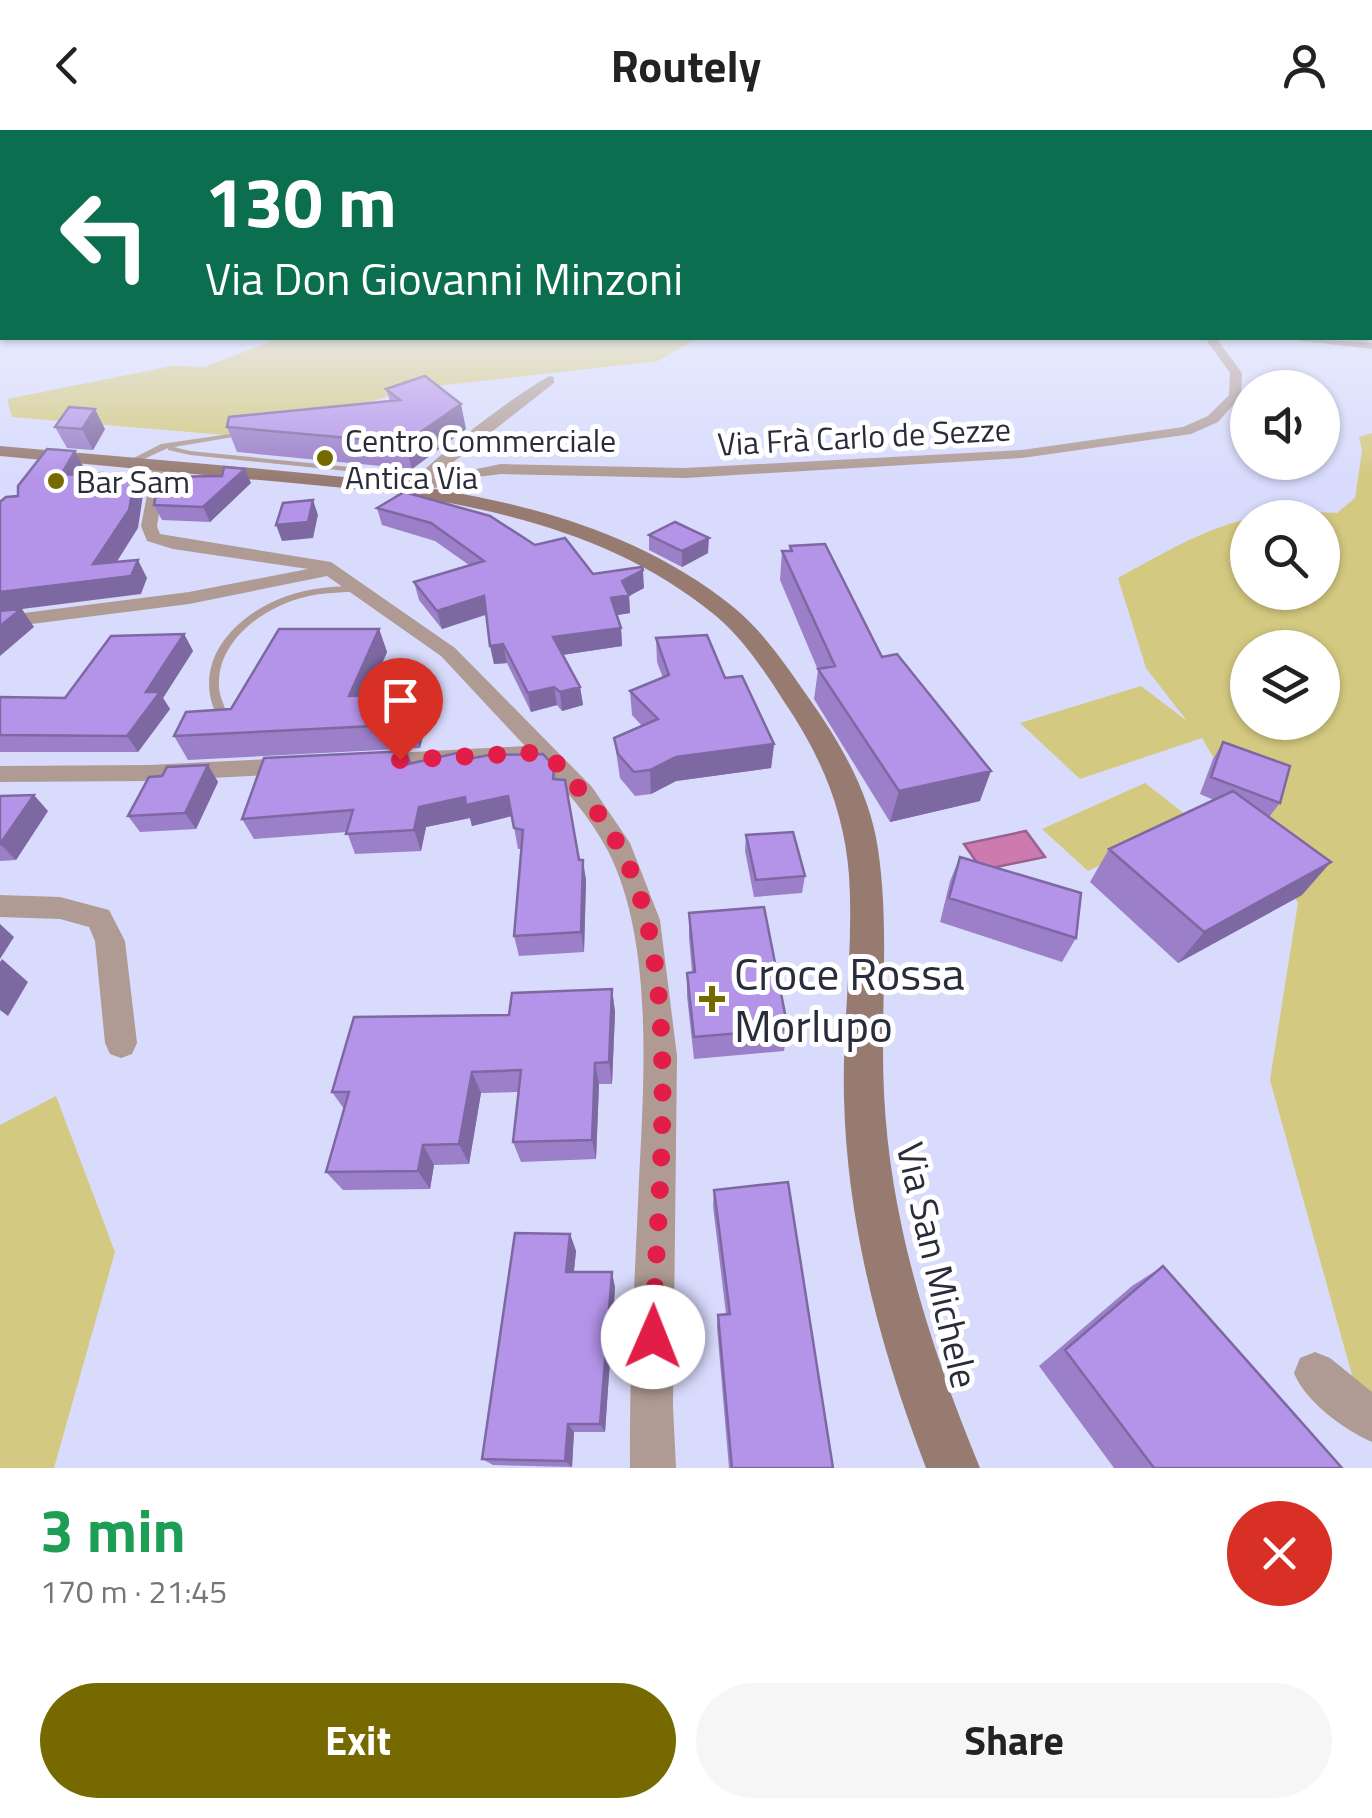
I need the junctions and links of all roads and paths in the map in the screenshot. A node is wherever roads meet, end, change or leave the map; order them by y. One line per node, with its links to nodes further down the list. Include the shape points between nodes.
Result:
1 (1222, 354): 6 (street, Via Frà Carlo de Sezze, via 1236,373 1235,396 1202,425 1154,438 993,457 710,472 501,469)
2 (550, 380): 6 (street)
3 (262, 431): 5 (lane)
4 (0, 450): 5 (main road, Via San Michele, via 46,461)
5 (151, 457): 6 (main road, Via San Michele); 7 (street, via 153,537)
6 (410, 488): 20 (main road, Via San Michele, via 592,540 689,586 759,647 828,750 854,809 864,864 862,1072 876,1203 904,1332)
7 (331, 570): 8 (street); 9 (street, via 189,598)
8 (357, 588): 10 (lane, via 294,596 246,623 214,666 211,690); 11 (street, via 448,652)
9 (0, 622)
10 (220, 711)
11 (546, 752): 12 (street); 19 (street, via 621,850 651,944 660,1056)
12 (354, 763)
13 (316, 765): 14 (street)
14 (0, 774)
15 (0, 906): 16 (street, via 60,908 100,918 110,941)
16 (121, 1042)
17 (1315, 1373): 18 (street)
18 (1372, 1420)
19 (653, 1468)
20 (953, 1468)

